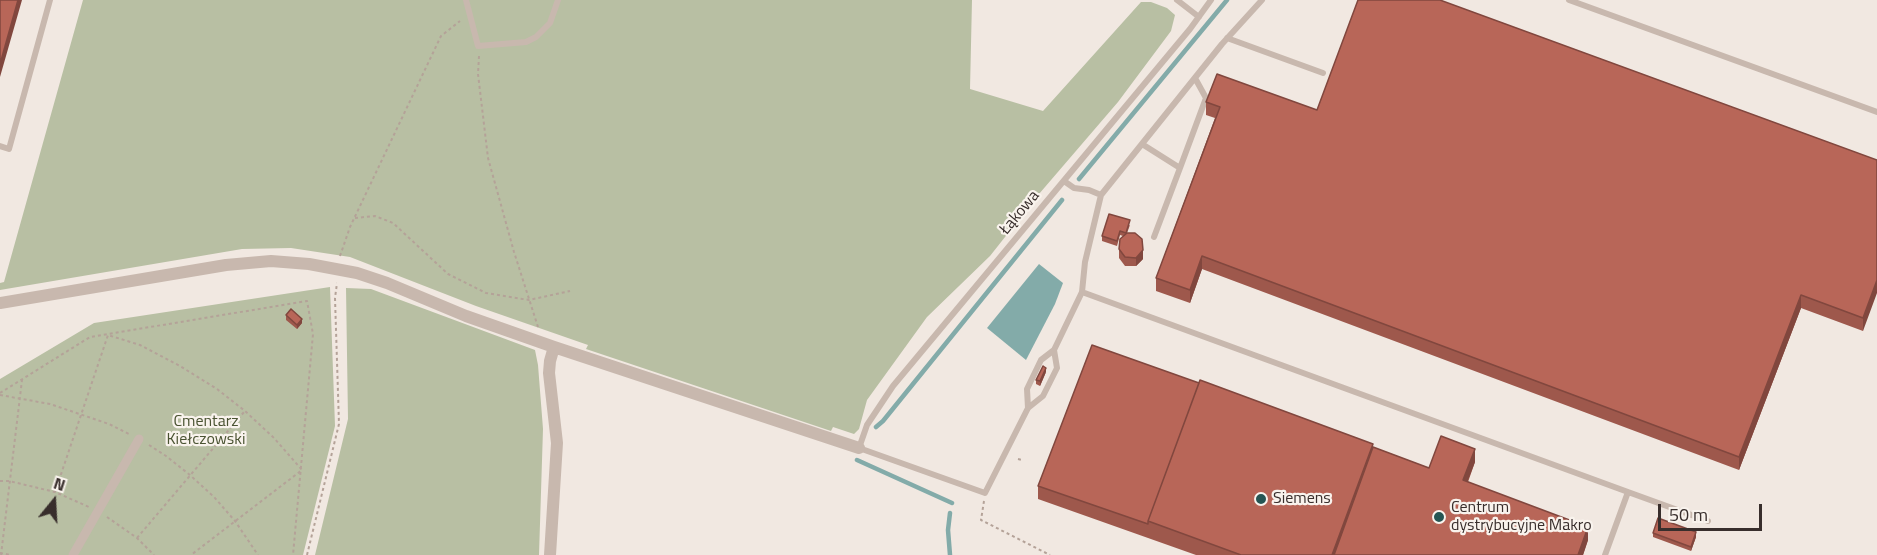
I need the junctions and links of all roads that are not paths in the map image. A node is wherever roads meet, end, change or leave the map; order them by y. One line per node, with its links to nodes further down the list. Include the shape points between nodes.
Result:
1 (50, 0): 14 (lane, via 9,148)
2 (466, 0): 3 (lane, via 478,46 526,42 536,37 550,23)
3 (558, 0)
4 (1177, 0): 8 (lane)
5 (1212, 0): 8 (lane, Łąkowa)
6 (1262, 0): 9 (lane)
7 (1569, 0): 12 (lane)
8 (1199, 17): 16 (lane, Łąkowa)
9 (1227, 38): 10 (lane); 11 (lane)
10 (1323, 73)
11 (1195, 78): 13 (lane); 15 (lane, via 1206,98)
12 (1877, 112)
13 (1142, 144): 15 (lane); 17 (lane)
14 (0, 146)
15 (1180, 168): 18 (lane)
16 (1064, 181): 17 (lane, via 1074,188); 25 (lane, Łąkowa, via 893,386 867,425)
17 (1101, 195): 19 (lane)
18 (1154, 237)
19 (1082, 292): 22 (lane); 26 (lane)
20 (0, 303): 21 (street, via 226,265 272,261 339,269 387,283)
21 (554, 347): 25 (street); 29 (street, via 549,373 557,442)
22 (1054, 350): 23 (lane, via 1041,360 1027,389); 23 (lane, via 1057,368 1043,396)
23 (1028, 408): 25 (lane, via 985,493)
24 (139, 439): 28 (street)
25 (859, 448)
26 (1628, 492): 27 (lane); 30 (lane)
27 (1708, 521)
28 (73, 555)
29 (550, 555)
30 (1605, 555)

